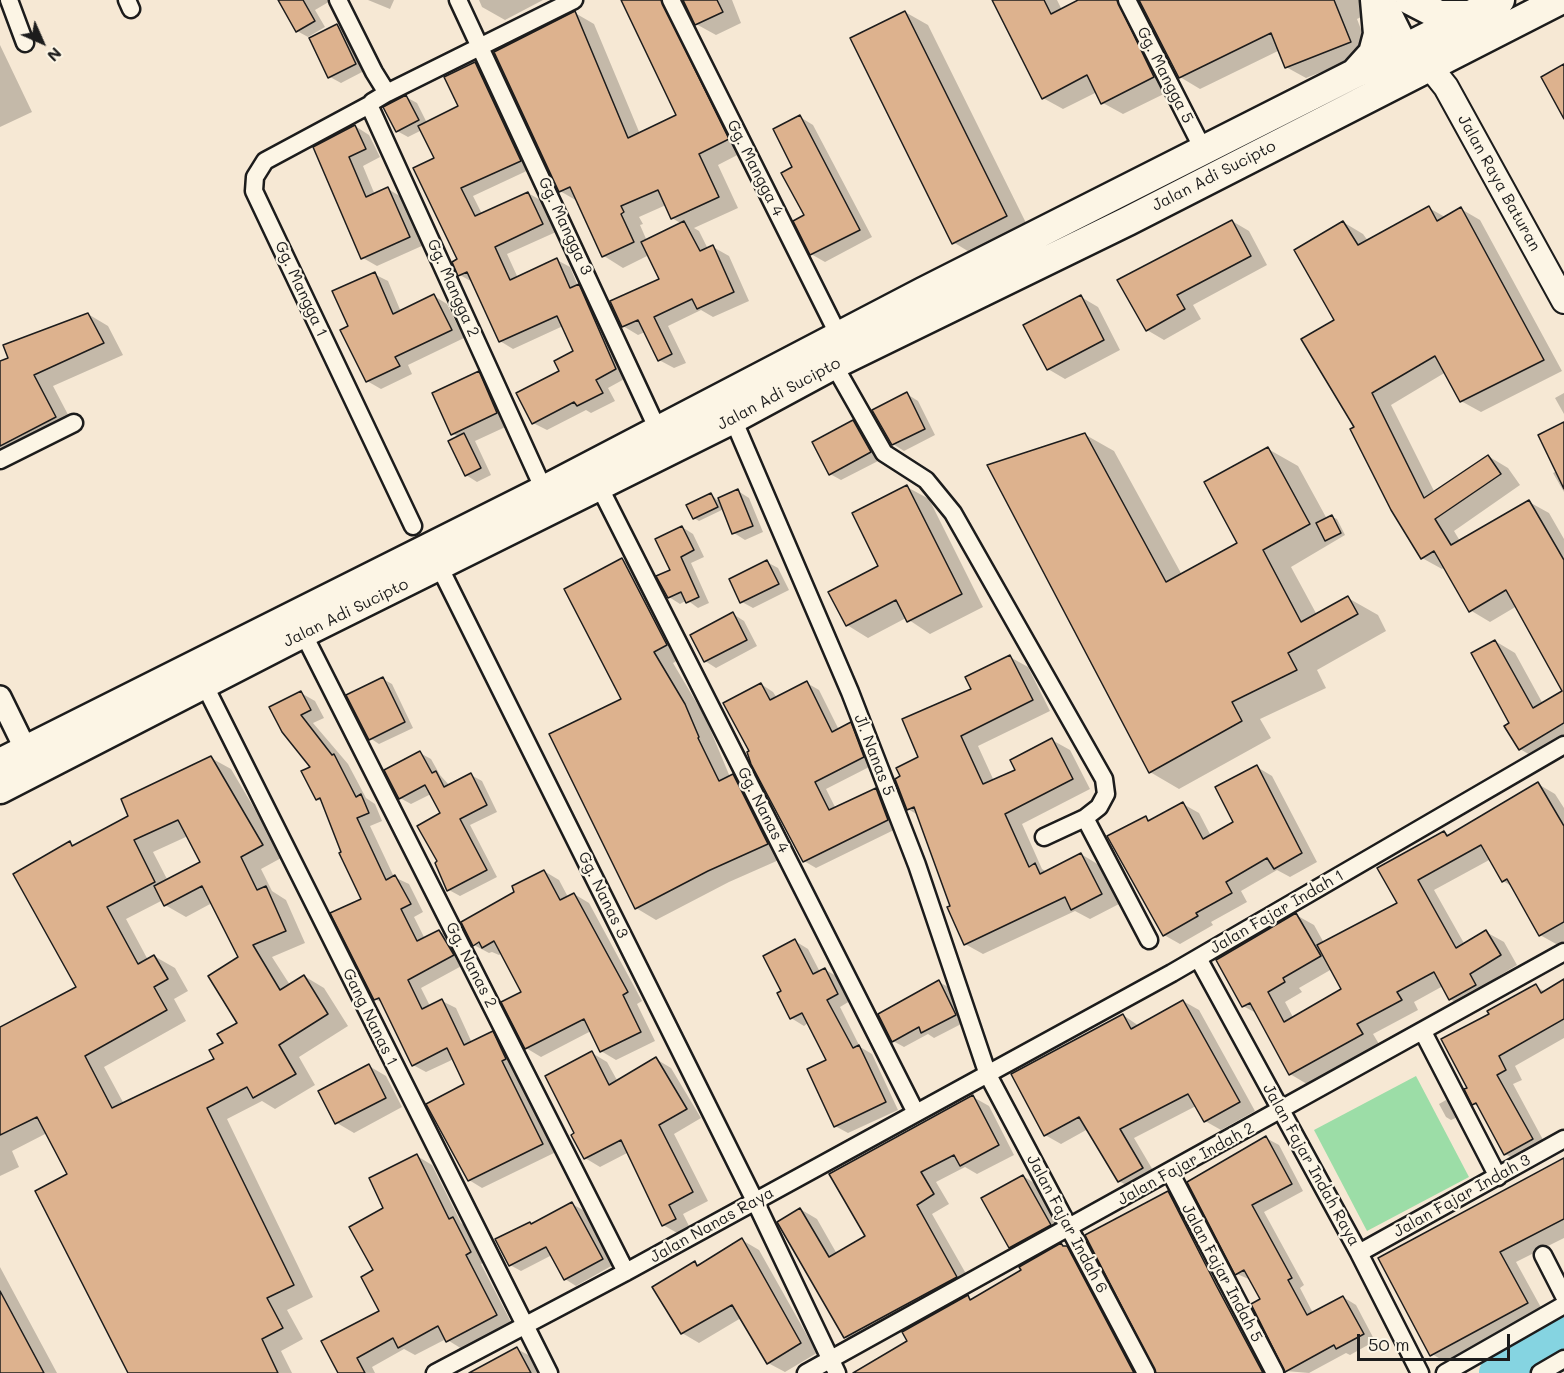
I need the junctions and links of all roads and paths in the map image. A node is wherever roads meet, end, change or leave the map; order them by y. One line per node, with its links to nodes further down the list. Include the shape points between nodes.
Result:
1 (9, 0): 14 (street)
2 (338, 0): 19 (street)
3 (458, 0): 16 (street, Gg. Mangga 3)
4 (574, 0): 16 (street)
5 (671, 0): 23 (street, Gg. Mangga 4)
6 (1127, 0): 21 (street, Gg. Mangga 5)
7 (1375, 0): 18 (highway, via 1378,34 1373,53)
8 (1381, 0): 15 (main road)
9 (1396, 0): 15 (main road)
10 (1410, 0): 13 (highway, via 1439,15)
11 (1500, 0): 13 (highway, Jalan Adi Sucipto)
12 (1560, 0): 17 (highway, Jalan Adi Sucipto)
13 (1472, 15): 15 (highway, Jalan Adi Sucipto)
14 (25, 43)
15 (1411, 45): 17 (main road); 18 (highway, Jalan Adi Sucipto)
16 (482, 47): 19 (street); 24 (street, Gg. Mangga 3)
17 (1431, 76): 22 (main road, Jalan Raya Baturan); 23 (highway, Jalan Adi Sucipto, via 1128,221)
18 (1352, 77): 21 (highway, Jalan Adi Sucipto)
19 (387, 93): 20 (street)
20 (371, 104): 28 (street, Gg. Mangga 2); 30 (street, Gg. Mangga 1, via 265,161 255,177 254,191)
21 (1203, 149): 23 (highway, Jalan Adi Sucipto)
22 (1564, 301)
23 (832, 348): 24 (highway, Jalan Adi Sucipto); 26 (highway, Jalan Adi Sucipto); 39 (street, Gg. Mangga 4, via 884,453 926,480 953,513 1104,779 1105,799)
24 (653, 418): 28 (highway, Jalan Adi Sucipto)
25 (74, 423): 27 (street)
26 (739, 431): 29 (highway, Jalan Adi Sucipto); 45 (street, Jl. Nanas 5, via 850,692 917,866)
27 (0, 460)
28 (544, 489): 36 (highway, Jalan Adi Sucipto)
29 (604, 497): 31 (highway, Jalan Adi Sucipto); 47 (street, Gg. Nanas 4)
30 (413, 526)
31 (445, 578): 32 (highway, Jalan Adi Sucipto); 51 (street, Gg. Nanas 3)
32 (310, 645): 33 (highway, Jalan Adi Sucipto); 55 (street, Gg. Nanas 2)
33 (210, 696): 38 (highway, Jalan Adi Sucipto); 58 (street, Gang Nanas 1)
34 (0, 697): 36 (street)
35 (1564, 745): 43 (street, Jalan Fajar Indah 1)
36 (26, 750): 37 (highway, Jalan Adi Sucipto)
37 (0, 763)
38 (0, 789)
39 (1085, 818): 40 (street); 41 (street)
40 (1044, 837)
41 (1149, 940)
42 (1564, 952): 44 (street, Jalan Fajar Indah 2)
43 (1198, 958): 45 (street, Jalan Fajar Indah 1); 46 (street, Jalan Fajar Indah Raya)
44 (1423, 1032): 46 (street, Jalan Fajar Indah 2); 50 (street)
45 (988, 1075): 47 (street, Jalan Nanas Raya); 52 (street, Jalan Fajar Indah 6)
46 (1280, 1112): 49 (street, Jalan Fajar Indah 2); 53 (street, Jalan Fajar Indah Raya)
47 (916, 1113): 51 (street, Jalan Nanas Raya)
48 (1564, 1139): 50 (street, Jalan Fajar Indah 3)
49 (1170, 1172): 52 (street, Jalan Fajar Indah 2); 66 (street, Jalan Fajar Indah 5)
50 (1498, 1177): 53 (street, Jalan Fajar Indah 3)
51 (755, 1201): 55 (street, Jalan Nanas Raya); 60 (street, Gg. Nanas 3)
52 (1069, 1228): 60 (street, Jalan Fajar Indah 2); 65 (street, Jalan Fajar Indah 6)
53 (1359, 1253): 67 (street, Jalan Fajar Indah Raya)
54 (1543, 1255): 56 (street)
55 (626, 1272): 58 (street, Jalan Nanas Raya)
56 (1564, 1296)
57 (1564, 1305): 68 (street)
58 (524, 1326): 62 (street, Jalan Nanas Raya); 63 (street, Gang Nanas 1)
59 (1564, 1359): 61 (street)
60 (834, 1366): 64 (street, Jalan Fajar Indah 2)
61 (1546, 1372)
62 (435, 1373)
63 (549, 1373)
64 (806, 1373)
65 (1146, 1373)
66 (1275, 1373)
67 (1420, 1373)
68 (1445, 1373)

